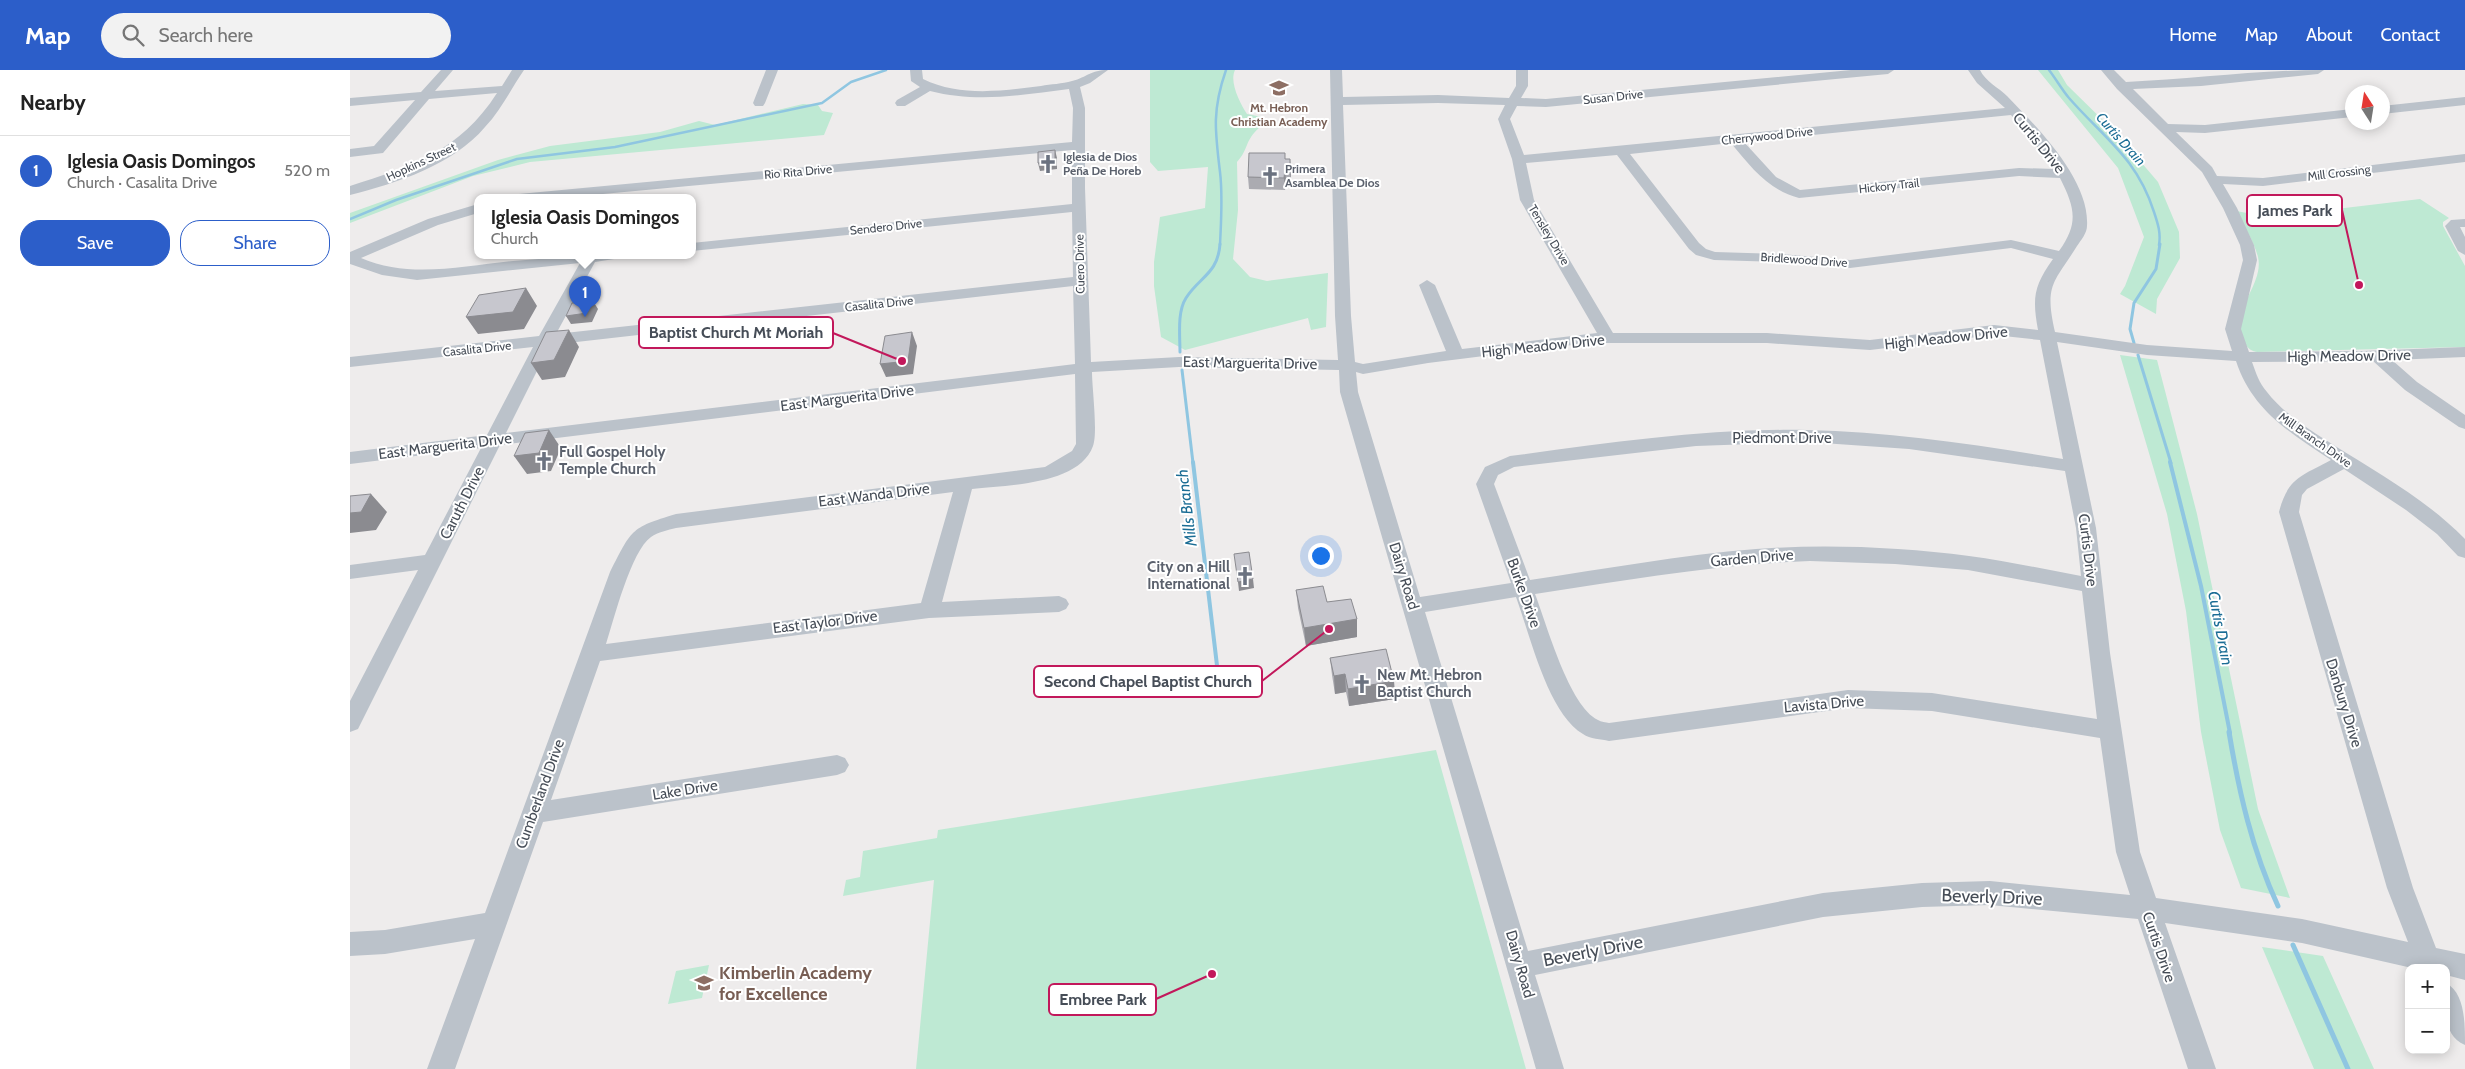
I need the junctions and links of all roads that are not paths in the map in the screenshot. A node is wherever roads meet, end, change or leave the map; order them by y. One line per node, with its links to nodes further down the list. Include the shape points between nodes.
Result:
1 (447, 70): 16 (street)
2 (518, 70): 15 (street, Hopkins Street)
3 (772, 70): 21 (street)
4 (916, 70): 14 (street, via 916,81)
5 (1102, 70): 12 (street)
6 (1336, 70): 17 (street, Dairy Road)
7 (1522, 70): 20 (street, Tensley Drive, via 1522,86)
8 (1888, 70): 20 (street, Susan Drive, via 1546,103)
9 (1974, 70): 24 (street, Curtis Drive, via 1979,79)
10 (2107, 70): 13 (street, Mill Branch Drive)
11 (2318, 70): 13 (street)
12 (1073, 85): 14 (street, via 977,94); 28 (street, Cuero Drive, via 1079,115)
13 (2121, 86): 26 (street, Mill Branch Drive)
14 (927, 88): 22 (street)
15 (505, 89): 16 (street); 35 (street, Hopkins Street, via 479,128 458,144 416,166)
16 (424, 96): 19 (street); 30 (street, via 378,150)
17 (1337, 101): 20 (street, Susan Drive, via 1438,99); 56 (street, Dairy Road)
18 (2465, 101): 23 (street)
19 (350, 102)
20 (1512, 102): 32 (street, Tensley Drive, via 1504,119)
21 (759, 103)
22 (901, 103)
23 (2390, 109)
24 (2014, 112): 27 (street, Cherrywood Drive); 33 (street, Curtis Drive)
25 (2345, 114): 26 (street, via 2205,129)
26 (2165, 128): 34 (street, Mill Branch Drive)
27 (1734, 139): 29 (street, Cherrywood Drive); 33 (street, Hickory Trail, via 1775,184 1799,194 2019,172)
28 (1078, 145): 36 (street, Rio Rita Drive); 37 (street, Cuero Drive)
29 (1621, 151): 32 (street, Cherrywood Drive); 43 (street, Bridlewood Drive, via 1694,246 1714,256 1850,264 2011,244)
30 (350, 153)
31 (2465, 158): 34 (street, Mill Crossing, via 2263,182)
32 (1519, 159): 49 (street, Tensley Drive, via 1527,200)
33 (2066, 174): 43 (street, Curtis Drive, via 2075,192 2080,228)
34 (2214, 180): 54 (street, Mill Branch Drive, via 2247,245 2250,260 2233,330)
35 (350, 191)
36 (561, 194)
37 (1079, 207): 40 (street, Sendero Drive); 46 (street, Cuero Drive)
38 (474, 209): 42 (street, via 433,222)
39 (2465, 223): 41 (street, via 2452,226)
40 (696, 247)
41 (2465, 251)
42 (350, 257): 44 (street, via 371,268 417,275)
43 (2064, 257): 48 (street, Curtis Drive, via 2048,276 2041,293)
44 (580, 259)
45 (589, 259): 50 (street, Caruth Drive)
46 (1080, 281): 50 (street, Casalita Drive); 57 (street, Cuero Drive)
47 (1427, 285): 52 (street)
48 (2048, 336): 49 (street, High Meadow Drive, via 1994,330 1870,345 1767,338); 54 (street, High Meadow Drive, via 2150,351); 63 (street, Curtis Drive)
49 (1608, 338): 52 (street, High Meadow Drive)
50 (544, 341): 55 (street, Casalita Drive); 59 (street, Caruth Drive)
51 (2465, 352): 53 (street, High Meadow Drive)
52 (1456, 356): 56 (street, High Meadow Drive, via 1363,369)
53 (2377, 356): 54 (street, High Meadow Drive); 58 (street, via 2410,386)
54 (2242, 357): 62 (street, Mill Branch Drive, via 2251,382 2262,398 2301,432)
55 (350, 362)
56 (1345, 365): 57 (street, East Marguerita Drive, via 1180,362); 73 (street, Dairy Road, via 1349,392)
57 (1083, 368): 59 (street, East Marguerita Drive); 60 (street, Cuero Drive)
58 (2465, 423)
59 (494, 440): 61 (street, East Marguerita Drive); 68 (street, Caruth Drive)
60 (1085, 444): 65 (street, East Wanda Drive, via 1079,455 1049,473)
61 (350, 458)
62 (2344, 461): 67 (street, Mill Branch Drive, via 2413,505 2444,529); 84 (street, Danbury Drive, via 2300,485 2292,494 2289,512 2400,888)
63 (2075, 467): 64 (street, Piedmont Drive, via 1901,441 1806,436 1666,442 1510,462); 70 (street, Curtis Drive)
64 (1491, 471): 71 (street, Burke Drive, via 1485,484)
65 (964, 484): 66 (street, East Wanda Drive, via 676,521); 74 (street)
66 (652, 528): 75 (street, Cumberland Drive, via 636,541 620,572)
67 (2465, 551)
68 (432, 560): 69 (street); 77 (street, Caruth Drive)
69 (350, 572)
70 (2092, 585): 71 (street, Garden Drive, via 1968,563 1810,554 1756,556 1671,566); 78 (street, Curtis Drive)
71 (1523, 590): 73 (street, Garden Drive); 76 (street, Burke Drive, via 1562,695)
72 (1059, 604): 74 (street, East Taylor Drive)
73 (1412, 606): 85 (street, Dairy Road)
74 (930, 610): 75 (street, East Taylor Drive)
75 (592, 654): 80 (street, Cumberland Drive)
76 (1574, 712): 78 (street, Lavista Drive, via 1591,728 1609,732 1848,699 1932,702)
77 (352, 714)
78 (2110, 730): 81 (street, Curtis Drive, via 2128,852)
79 (838, 764): 80 (street, Lake Drive)
80 (533, 814): 82 (street, Cumberland Drive)
81 (2146, 908): 84 (street, Beverly Drive, via 2302,931); 85 (street, Beverly Drive, via 1990,893 1922,895 1822,905); 91 (street, Curtis Drive)
82 (492, 924): 83 (street, via 385,942); 89 (street, Cumberland Drive)
83 (350, 944)
84 (2429, 963): 86 (street, Beverly Drive)
85 (1520, 965): 90 (street, Dairy Road)
86 (2465, 968)
87 (2450, 1004): 88 (street)
88 (2465, 1032)
89 (441, 1069)
90 (1550, 1069)
91 (2202, 1069)

